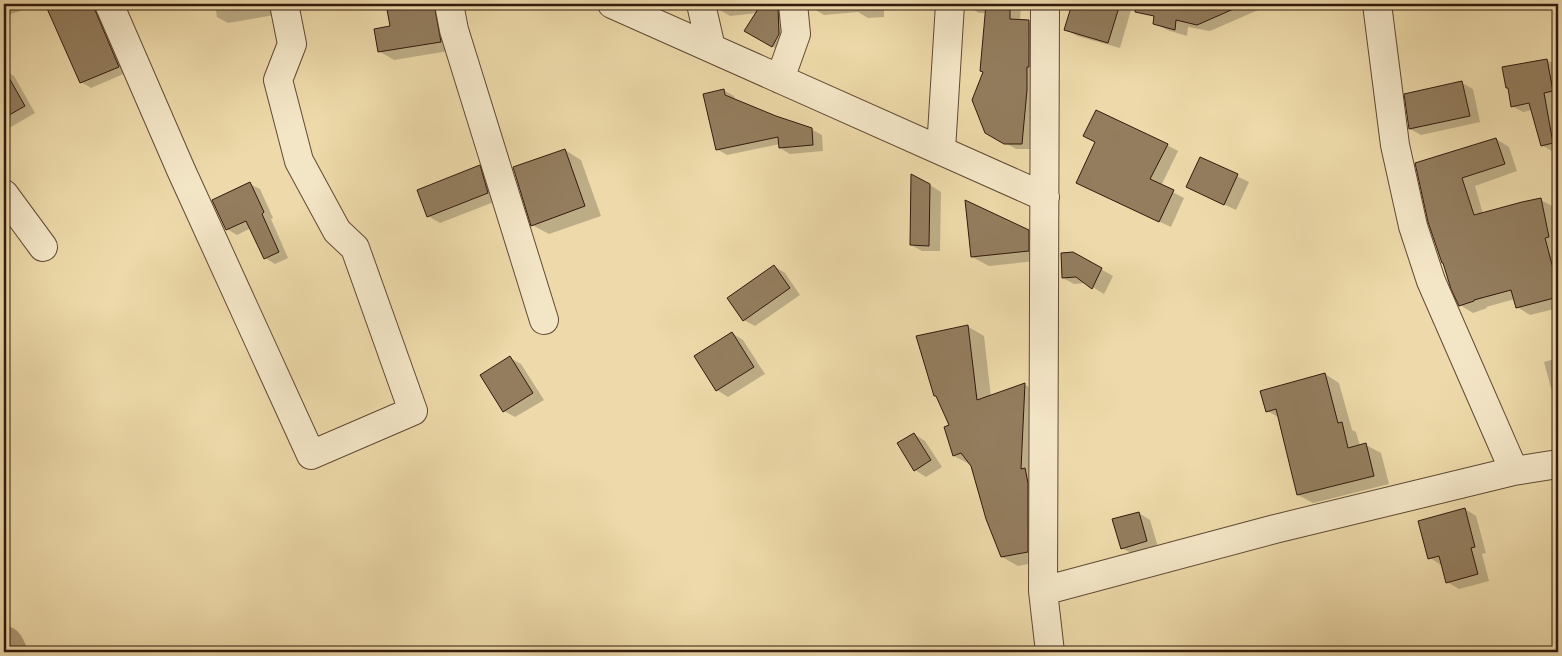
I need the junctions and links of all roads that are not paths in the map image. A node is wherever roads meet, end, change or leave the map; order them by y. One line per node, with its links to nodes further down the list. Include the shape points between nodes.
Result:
1 (109, 4): 2 (street, via 185,179 312,455 413,411 355,248 336,232 299,161 278,80 292,44)
2 (284, 4)
3 (449, 4): 16 (street, via 454,30)
4 (612, 4): 10 (street)
5 (701, 4): 10 (street)
6 (793, 4): 11 (street, via 796,34)
7 (950, 4): 12 (street)
8 (1045, 4): 14 (street)
9 (1377, 4): 18 (street, via 1395,145 1413,226 1431,281)
10 (711, 48): 11 (street)
11 (780, 79): 12 (street)
12 (941, 150): 14 (street)
13 (4, 194): 15 (street)
14 (1045, 197): 19 (street)
15 (43, 247)
16 (544, 320)
17 (1558, 464): 18 (street)
18 (1514, 471): 19 (street, via 1276,529)
19 (1043, 591): 20 (street)
20 (1050, 652)

